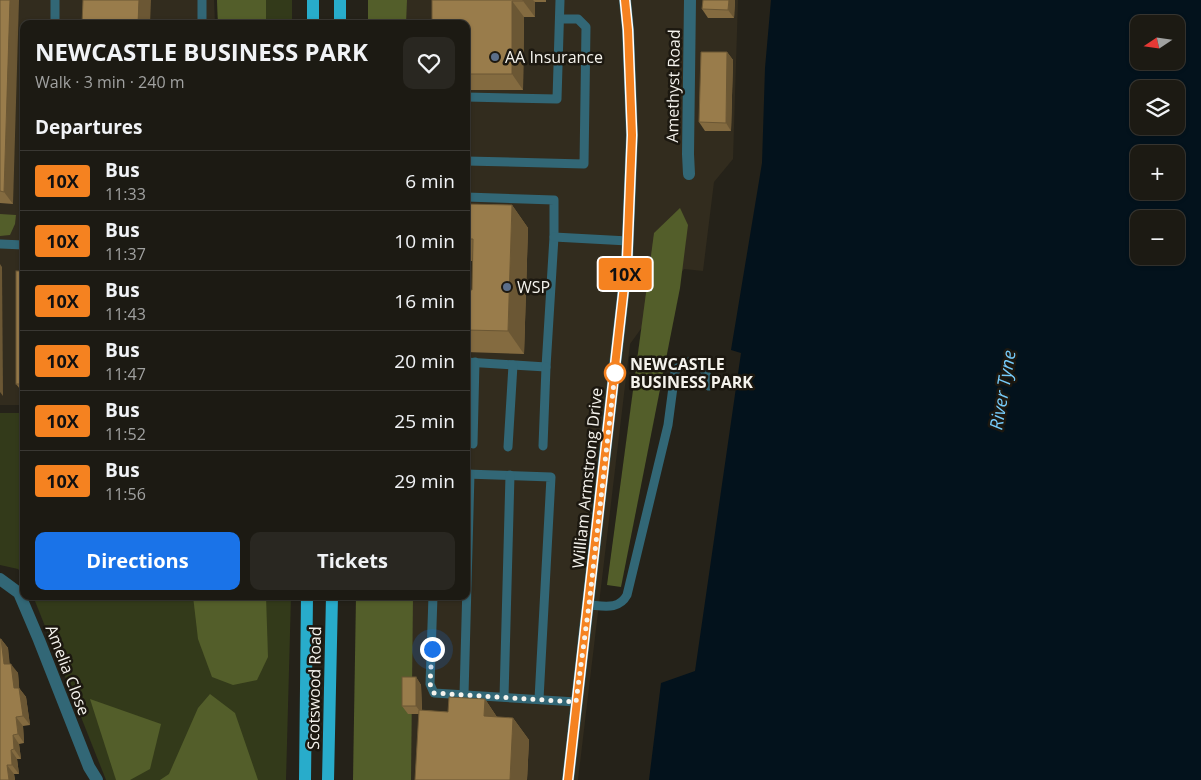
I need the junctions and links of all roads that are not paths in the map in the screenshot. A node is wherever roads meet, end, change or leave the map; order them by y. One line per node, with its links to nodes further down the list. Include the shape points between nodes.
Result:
1 (55, 0): 9 (lane)
2 (202, 0): 10 (lane)
3 (313, 0): 11 (main road)
4 (340, 0): 12 (main road)
5 (560, 0): 8 (lane)
6 (625, 0): 18 (street, William Armstrong Drive, via 632,135)
7 (690, 0): 15 (street, Amethyst Road)
8 (560, 19): 13 (lane, via 557,99); 14 (lane, via 578,19 586,27 584,164)
9 (55, 20)
10 (202, 20)
11 (313, 20)
12 (340, 20)
13 (470, 97)
14 (470, 162)
15 (689, 174)
16 (470, 197): 17 (lane, via 554,200)
17 (554, 237): 18 (lane); 23 (lane)
18 (628, 241): 37 (street, William Armstrong Drive)
19 (0, 244): 20 (lane)
20 (20, 244)
21 (471, 362): 22 (lane); 25 (lane)
22 (513, 364): 23 (lane); 27 (lane)
23 (546, 367): 26 (lane)
24 (709, 386): 37 (lane, via 704,368 696,362 682,363 675,372 668,425 627,595 618,605)
25 (472, 444)
26 (543, 446)
27 (508, 447)
28 (470, 474): 29 (lane)
29 (510, 475): 39 (lane); 40 (lane, via 551,477)
30 (0, 579): 31 (street, Amelia Close)
31 (20, 595)
32 (22, 600): 42 (street, Amelia Close)
33 (307, 600): 43 (main road, Scotswood Road)
34 (332, 600): 44 (main road, Scotswood Road)
35 (433, 600): 38 (lane, via 430,684 434,693)
36 (466, 600): 38 (lane)
37 (589, 605): 41 (street, William Armstrong Drive)
38 (464, 695): 39 (lane)
39 (504, 697): 40 (lane)
40 (539, 699): 41 (lane)
41 (576, 702): 45 (street, William Armstrong Drive)
42 (97, 780)
43 (305, 780)
44 (328, 780)
45 (568, 780)

